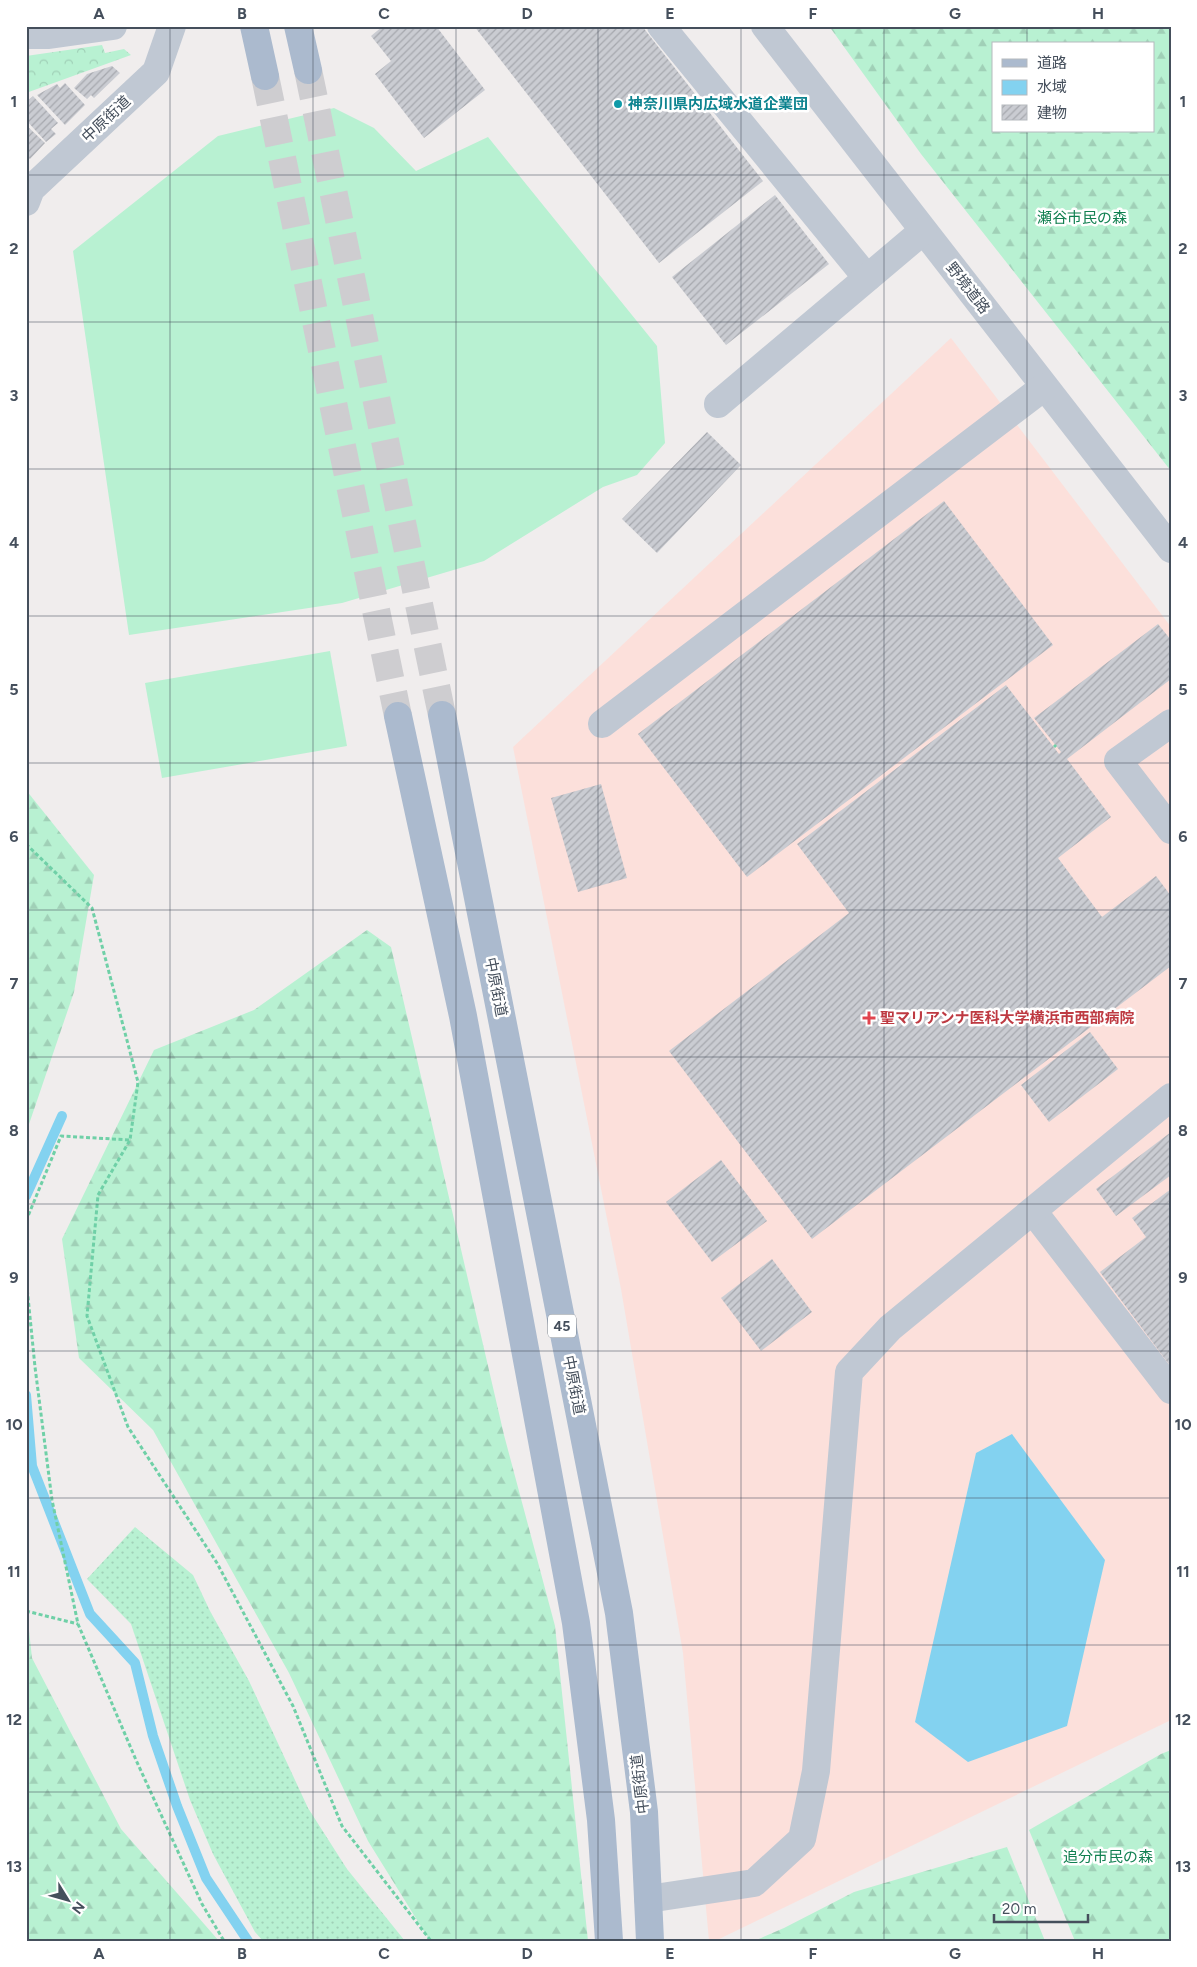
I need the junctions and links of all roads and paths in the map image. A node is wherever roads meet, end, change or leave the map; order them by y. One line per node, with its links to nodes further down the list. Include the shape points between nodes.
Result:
1 (113, 26): 7 (street, via 49,36)
2 (172, 26): 10 (street, 中原街道, via 156,72 31,189)
3 (254, 26): 9 (main road)
4 (298, 26): 8 (main road)
5 (662, 26): 12 (street)
6 (764, 26): 11 (street, 野境道路)
7 (26, 35)
8 (308, 70)
9 (265, 76)
10 (26, 202)
11 (923, 231): 12 (street); 13 (street, 野境道路)
12 (866, 278): 14 (street)
13 (1044, 387): 15 (street, 野境道路); 19 (street)
14 (718, 404)
15 (1171, 549)
16 (442, 715): 30 (main road, 中原街道 / 45, via 619,1613 644,1812)
17 (398, 716): 33 (main road, via 463,1016 576,1623 601,1820)
18 (1171, 723): 20 (street, via 1118,761)
19 (602, 724)
20 (1171, 830)
21 (26, 844): 23 (path, via 92,908 138,1082)
22 (1171, 1097): 24 (street)
23 (130, 1140): 25 (path, via 61,1136); 32 (path, via 98,1195 87,1316 128,1427 217,1563 292,1706 342,1826)
24 (1033, 1211): 27 (street); 30 (street, via 890,1328 849,1372 816,1771 802,1839 754,1883)
25 (26, 1221)
26 (26, 1277): 29 (path, via 52,1500)
27 (1171, 1390)
28 (26, 1611): 29 (path)
29 (78, 1624): 31 (path, via 202,1904)
30 (648, 1899): 34 (main road, 中原街道 / 45)
31 (224, 1941)
32 (431, 1941)
33 (609, 1941)
34 (650, 1941)

